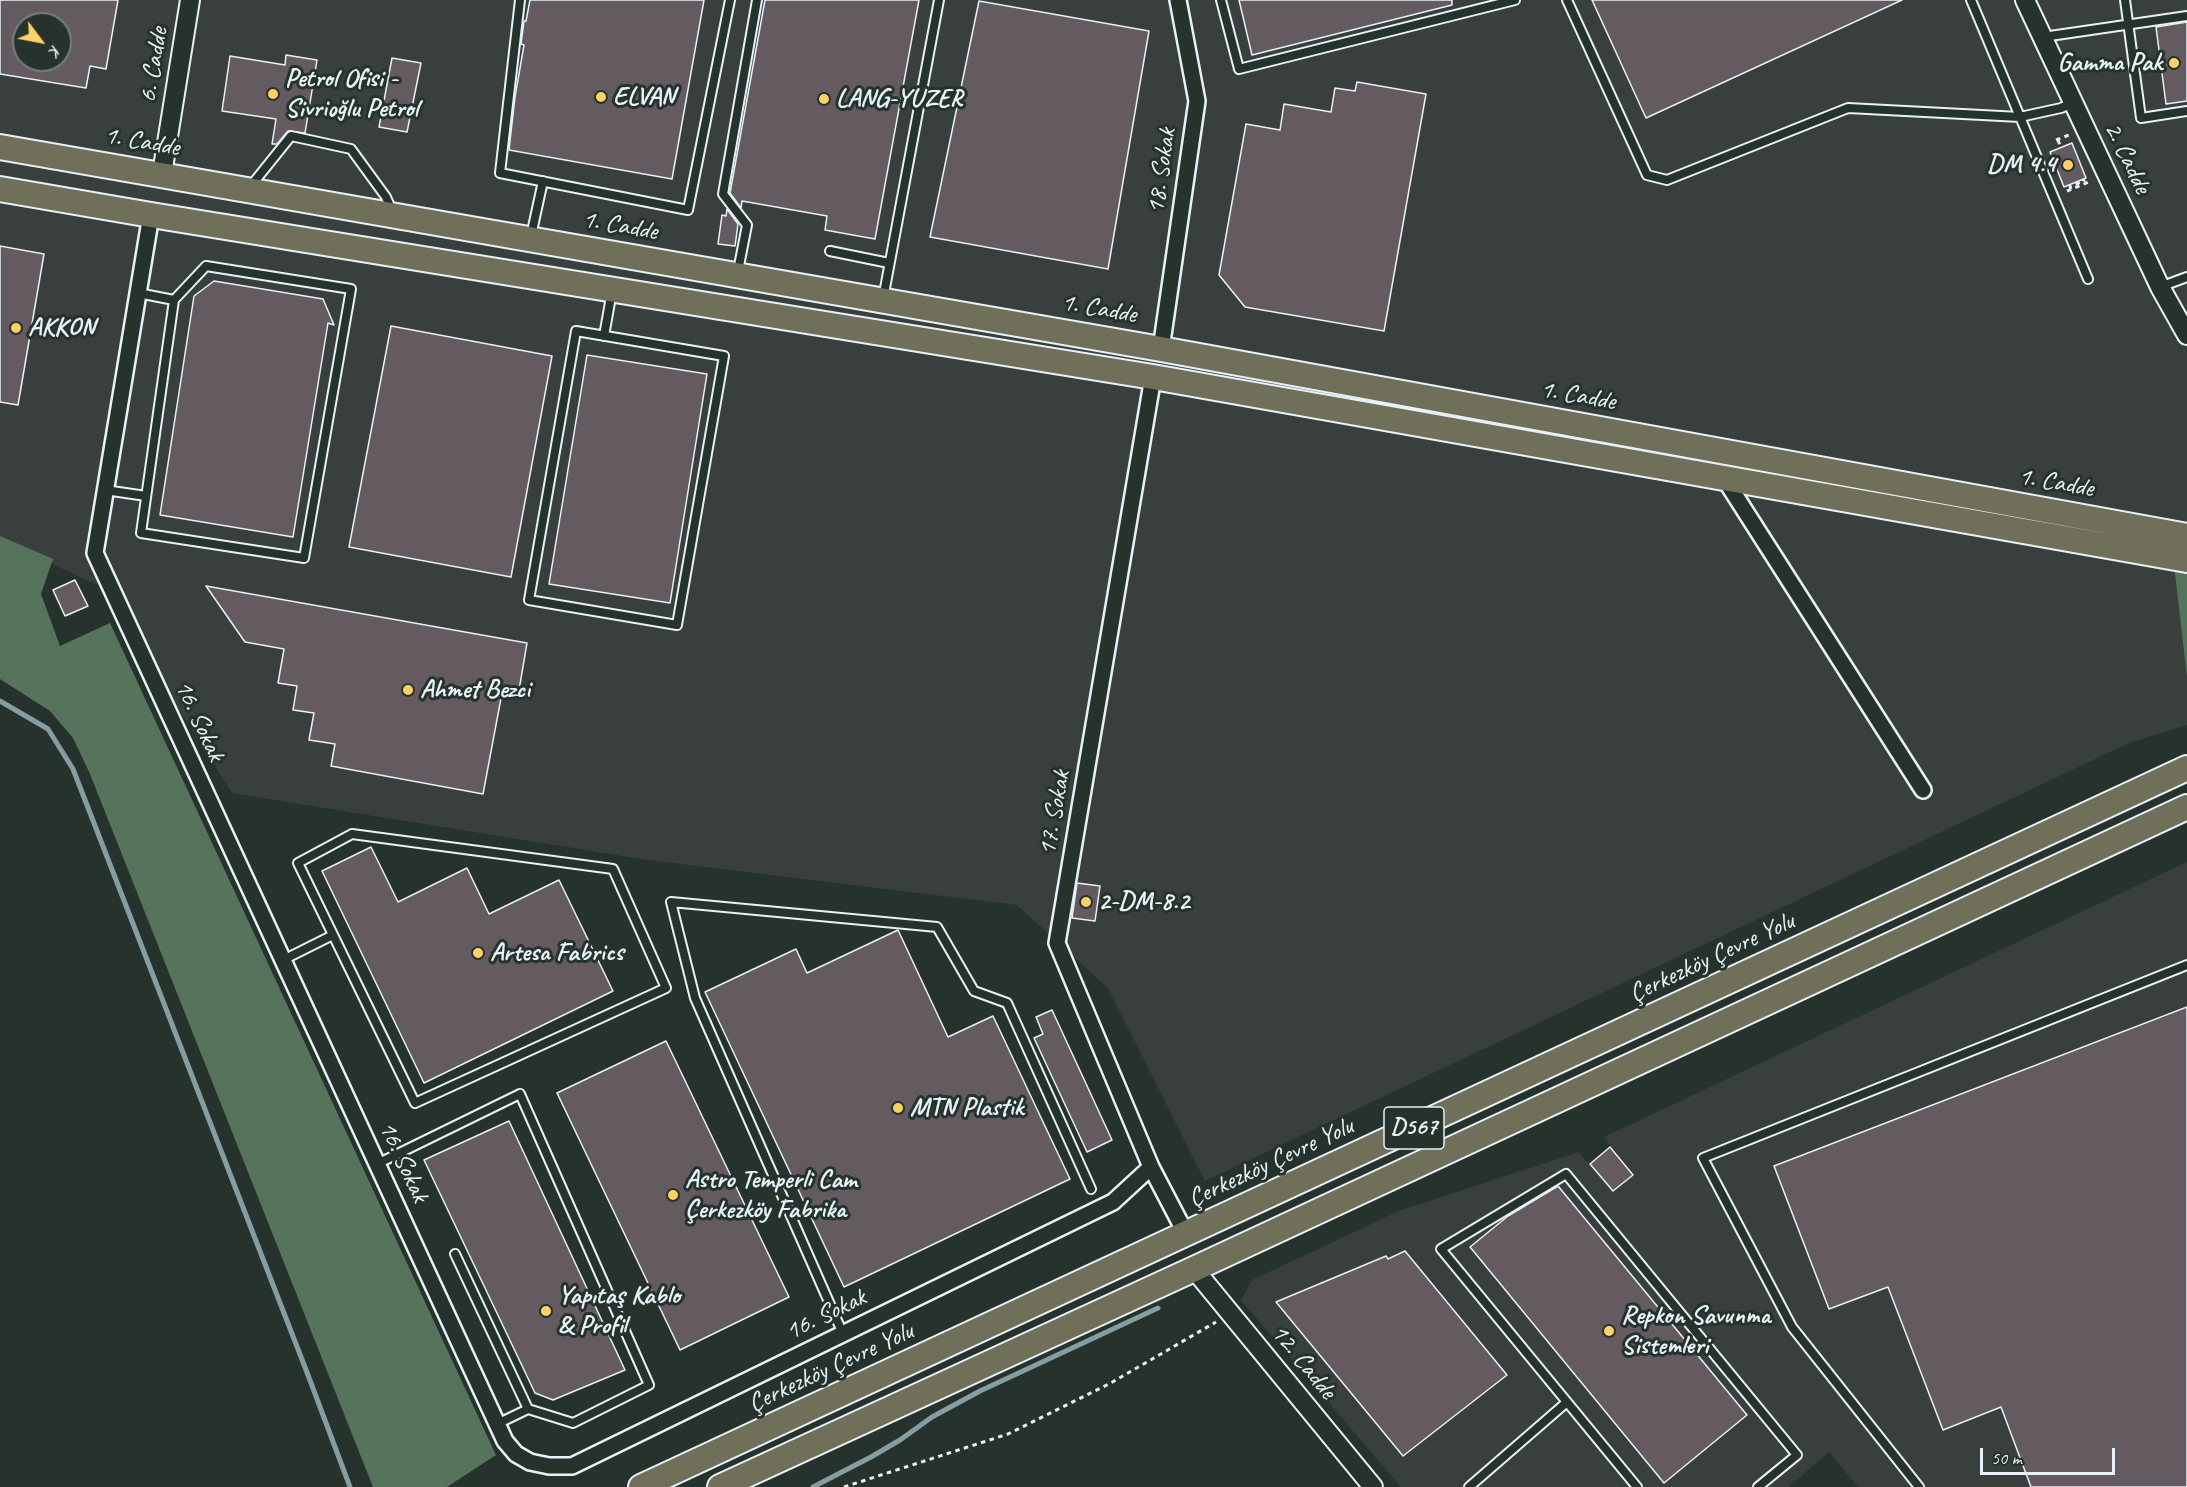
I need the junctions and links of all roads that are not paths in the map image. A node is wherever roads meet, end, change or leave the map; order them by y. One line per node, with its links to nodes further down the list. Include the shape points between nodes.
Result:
1 (190, 0): 20 (street, 6. Cadde)
2 (519, 0): 21 (lane, via 500,173)
3 (730, 0): 21 (lane, via 688,210)
4 (757, 0): 29 (lane, via 723,194 747,225)
5 (939, 0): 28 (lane)
6 (1178, 0): 39 (street, 18. Sokak, via 1197,101)
7 (1221, 0): 8 (lane, via 1239,69)
8 (1515, 0)
9 (1567, 0): 18 (lane, via 1647,175 1657,178 1667,180 1848,108)
10 (1971, 0): 18 (lane)
11 (2025, 0): 15 (street, 2. Cadde)
12 (2125, 0): 14 (lane)
13 (2187, 15): 14 (lane)
14 (2128, 24): 15 (lane); 17 (lane, via 2141,118)
15 (2041, 37): 16 (street, 2. Cadde)
16 (2072, 103): 18 (lane); 32 (street, 2. Cadde)
17 (2187, 111)
18 (2020, 117): 31 (lane)
19 (0, 147): 20 (main road, 1. Cadde)
20 (162, 174): 23 (main road, 1. Cadde)
21 (543, 182): 26 (lane)
22 (0, 189): 24 (main road, 1. Cadde)
23 (247, 190): 25 (main road, 1. Cadde); 25 (lane, via 291,136 351,149 386,197)
24 (151, 215): 33 (main road, 1. Cadde); 34 (street, 16. Sokak)
25 (395, 217): 26 (main road, 1. Cadde)
26 (530, 240): 29 (main road, 1. Cadde)
27 (830, 251): 28 (lane)
28 (889, 263): 36 (lane)
29 (738, 275): 36 (main road, 1. Cadde)
30 (2187, 277): 32 (lane)
31 (2088, 279)
32 (2160, 286): 37 (street, 2. Cadde)
33 (612, 290): 38 (lane); 40 (main road, 1. Cadde)
34 (138, 293): 35 (lane); 42 (street, 16. Sokak)
35 (174, 300): 43 (lane); 43 (lane, via 206,266 351,289 304,558 141,533)
36 (882, 300): 39 (main road, 1. Cadde)
37 (2187, 335)
38 (604, 336): 38 (lane, via 576,331 529,600 677,625 724,356)
39 (1161, 349): 44 (main road, 1. Cadde)
40 (1153, 377): 41 (main road, 1. Cadde); 53 (street, 17. Sokak, via 1057,943)
41 (1724, 478): 45 (main road, 1. Cadde); 47 (street)
42 (105, 490): 43 (lane); 50 (street, 16. Sokak, via 95,553)
43 (146, 496)
44 (2187, 536)
45 (2187, 560)
46 (2187, 768): 55 (main road, Çerkezköy Çevre Yolu / D567)
47 (1923, 790)
48 (2187, 807): 57 (main road, D567)
49 (333, 935): 49 (lane, via 415,1102 666,988 613,869 352,834 298,863); 50 (lane)
50 (283, 960): 52 (street, 16. Sokak)
51 (2187, 966): 68 (lane, via 1703,1158 1792,1328)
52 (377, 1164): 60 (lane, via 520,1094 649,1385 573,1423); 61 (street, 16. Sokak)
53 (1151, 1167): 55 (street, 17. Sokak); 58 (street, 16. Sokak, via 1113,1202)
54 (1091, 1189): 58 (lane, via 1006,1004 974,991 937,927 671,902 695,998)
55 (1186, 1234): 62 (main road, Çerkezköy Çevre Yolu / D567)
56 (455, 1254): 60 (lane)
57 (1194, 1269): 63 (main road, D567); 64 (street, 12. Cadde)
58 (843, 1334): 61 (street, 16. Sokak, via 572,1466 530,1462 516,1454)
59 (1567, 1402): 65 (lane); 66 (lane); 67 (lane, via 1441,1249 1566,1174 1797,1455)
60 (528, 1409): 61 (lane)
61 (497, 1424)
62 (640, 1487)
63 (720, 1487)
64 (1373, 1487)
65 (1469, 1487)
66 (1637, 1487)
67 (1758, 1487)
68 (1919, 1487)

